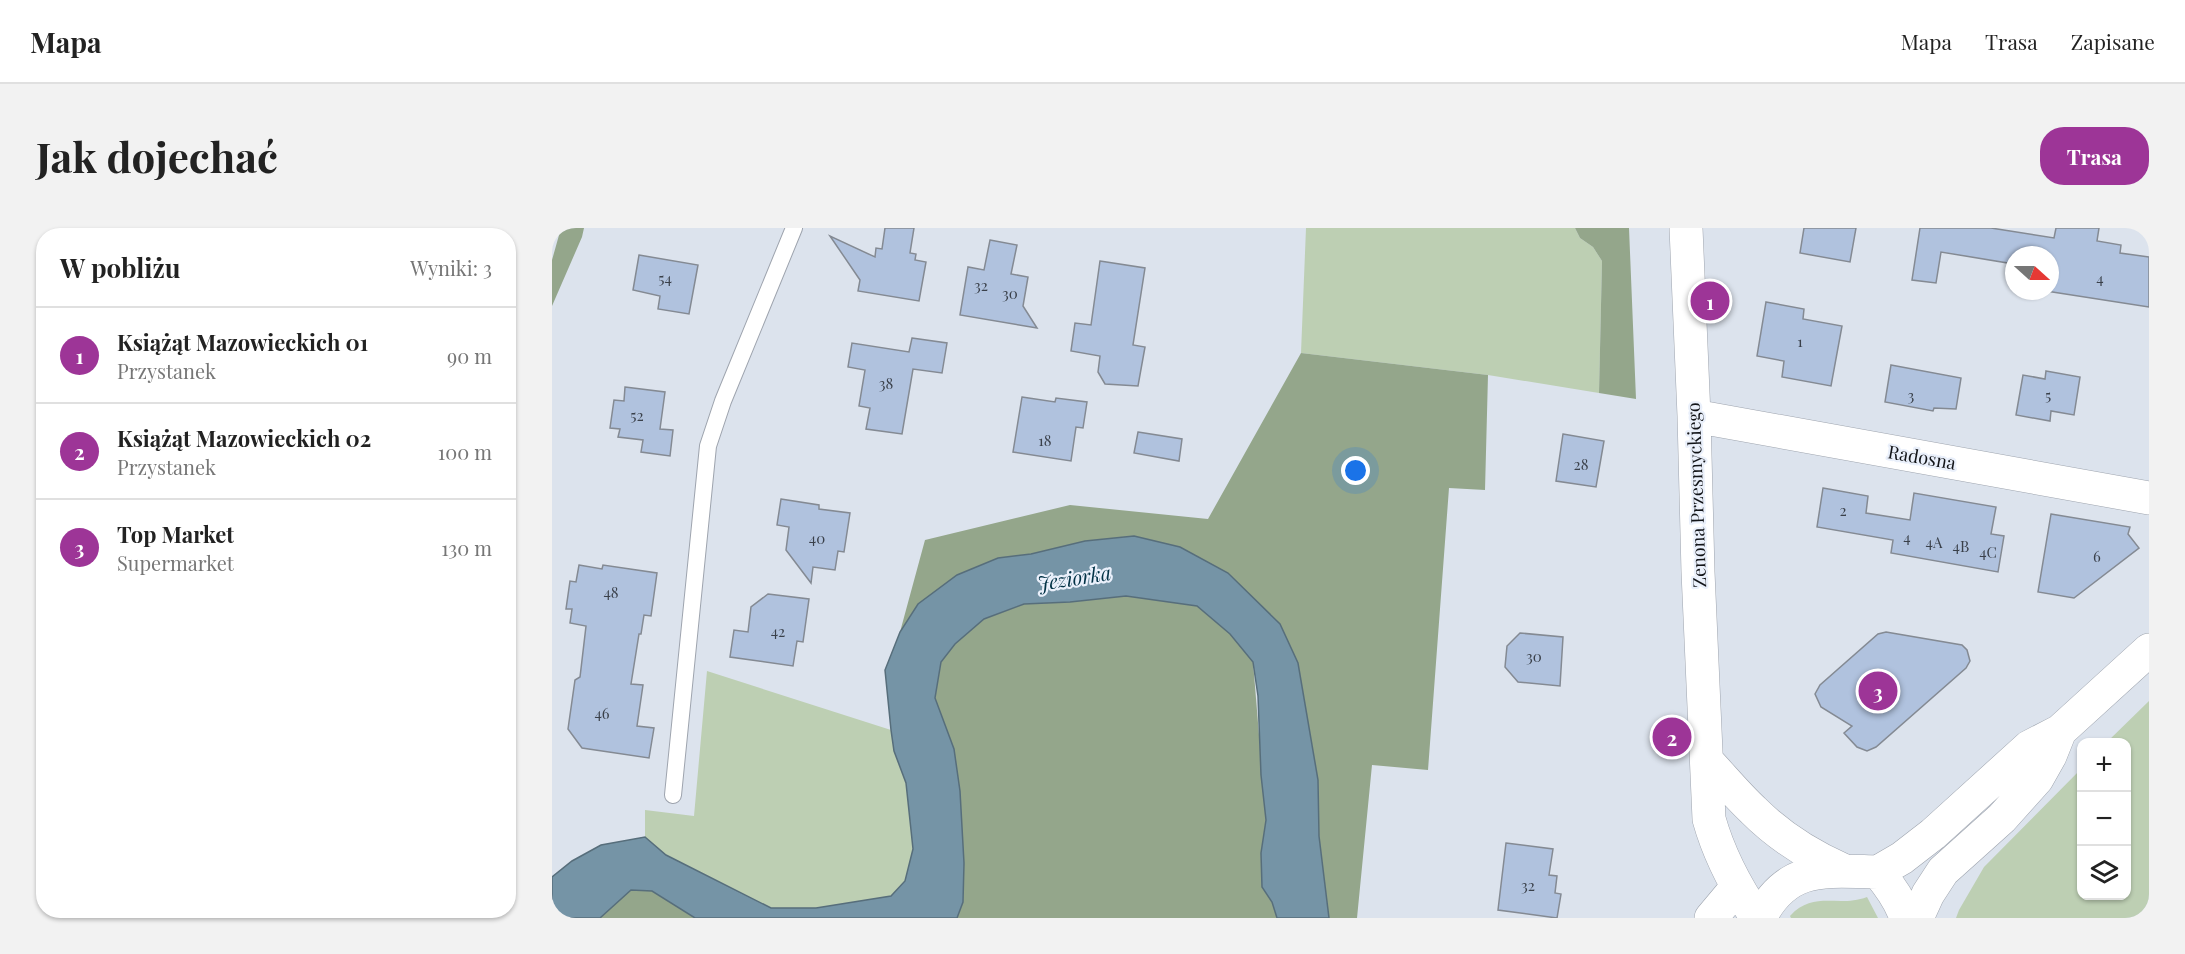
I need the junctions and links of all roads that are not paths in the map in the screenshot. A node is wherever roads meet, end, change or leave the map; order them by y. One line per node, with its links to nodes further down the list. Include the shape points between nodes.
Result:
1 (794, 228): 8 (lane, via 708,446)
2 (1686, 228): 3 (street, Zenona Przesmyckiego)
3 (1694, 416): 4 (street, Radosna); 7 (street, Zenona Przesmyckiego)
4 (2149, 498)
5 (2149, 650): 6 (street)
6 (2060, 731): 10 (street, via 2029,747 1933,834); 15 (street, via 2037,779 2002,818 1943,871)
7 (1707, 762): 9 (street, via 1784,836); 11 (street, Zenona Przesmyckiego, via 1709,819)
8 (673, 795)
9 (1843, 870): 10 (street); 13 (street, via 1817,872 1791,881 1769,899)
10 (1878, 872): 14 (street, via 1891,887)
11 (1737, 886): 12 (street); 13 (street, Zenona Przesmyckiego)
12 (1710, 918)
13 (1759, 918)
14 (1906, 918)
15 (1917, 918)

